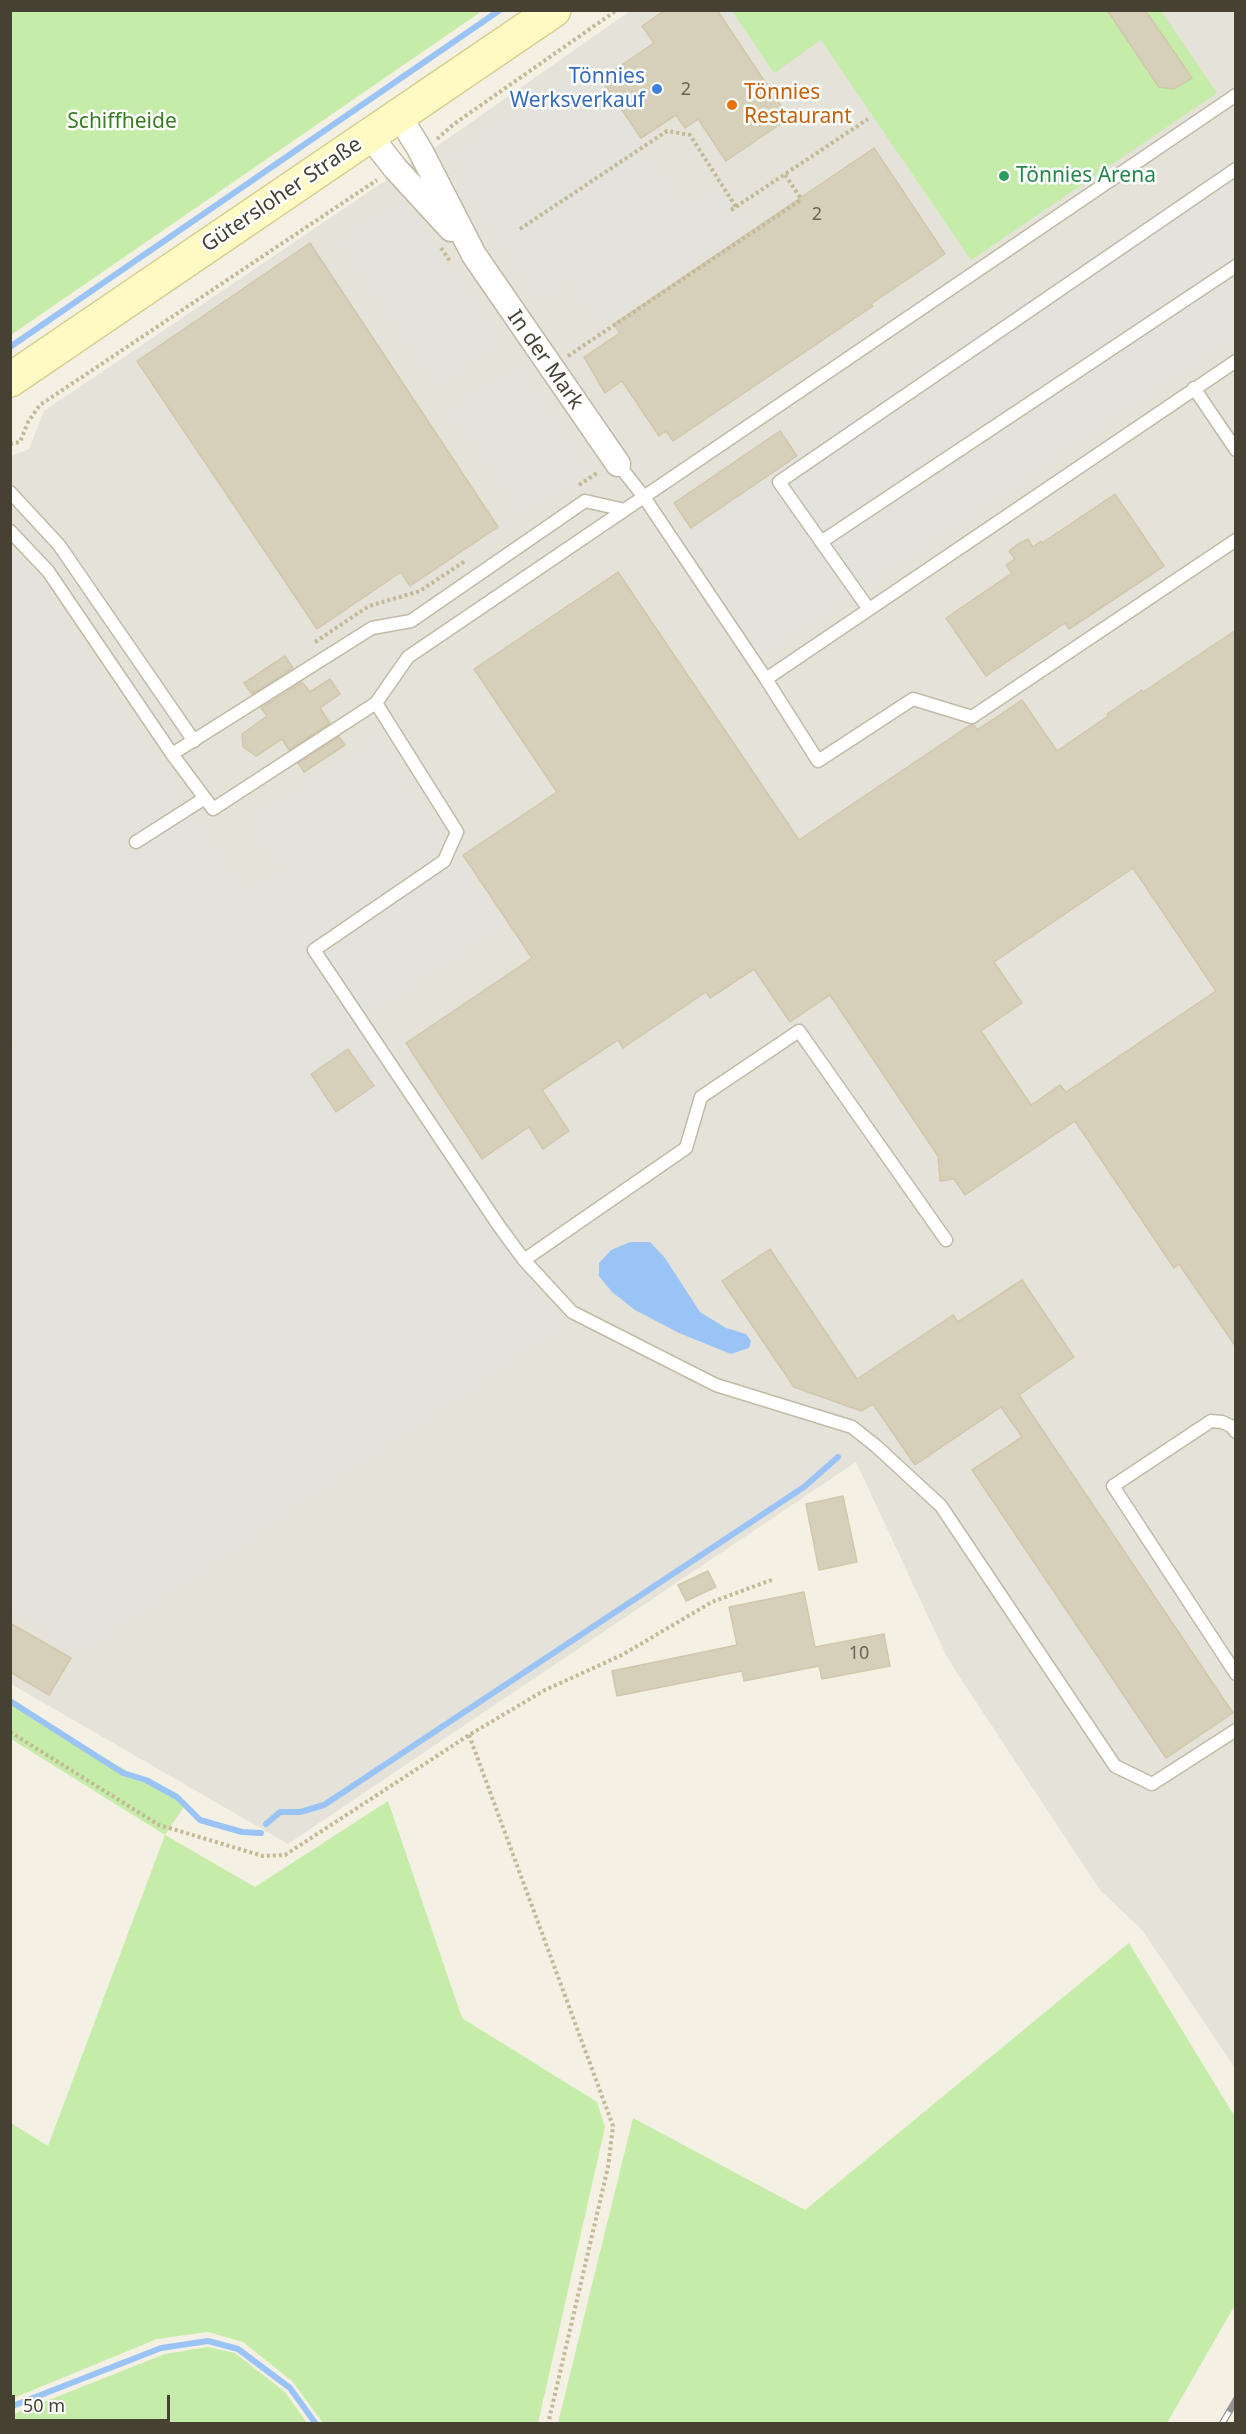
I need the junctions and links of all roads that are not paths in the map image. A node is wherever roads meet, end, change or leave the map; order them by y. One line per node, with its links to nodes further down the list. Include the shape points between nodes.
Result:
1 (554, 10): 3 (main road, Gütersloher Straße)
2 (1236, 95): 14 (lane)
3 (399, 116): 4 (main road, Gütersloher Straße); 6 (street, In der Mark, via 420,150)
4 (370, 136): 6 (street, In der Mark); 9 (main road, Gütersloher Straße)
5 (1236, 169): 18 (lane, via 779,482)
6 (464, 262): 12 (street, In der Mark)
7 (1236, 266): 18 (lane)
8 (1236, 361): 10 (lane)
9 (12, 383)
10 (1194, 388): 11 (lane); 19 (lane)
11 (1236, 450)
12 (617, 463): 14 (lane)
13 (10, 492): 22 (lane, via 59,545)
14 (644, 497): 15 (lane); 20 (lane)
15 (625, 510): 21 (lane, via 408,657); 22 (lane, via 585,501 411,621 372,628)
16 (10, 531): 23 (lane, via 48,571)
17 (1236, 540): 20 (lane, via 972,717 913,699 818,761)
18 (821, 542): 19 (lane)
19 (868, 608): 20 (lane)
20 (766, 679)
21 (376, 703): 24 (lane, via 213,809); 27 (lane, via 457,832 444,861 314,950)
22 (194, 741): 23 (lane)
23 (172, 754): 24 (lane)
24 (205, 798): 25 (lane)
25 (136, 842)
26 (946, 1240): 27 (lane, via 800,1031 701,1098 686,1148)
27 (524, 1260): 30 (lane, via 572,1312 716,1385 852,1427 876,1446 941,1506 1114,1766 1152,1784)
28 (1236, 1432): 29 (lane, via 1231,1426 1211,1421 1113,1486)
29 (1236, 1674)
30 (1236, 1730)

